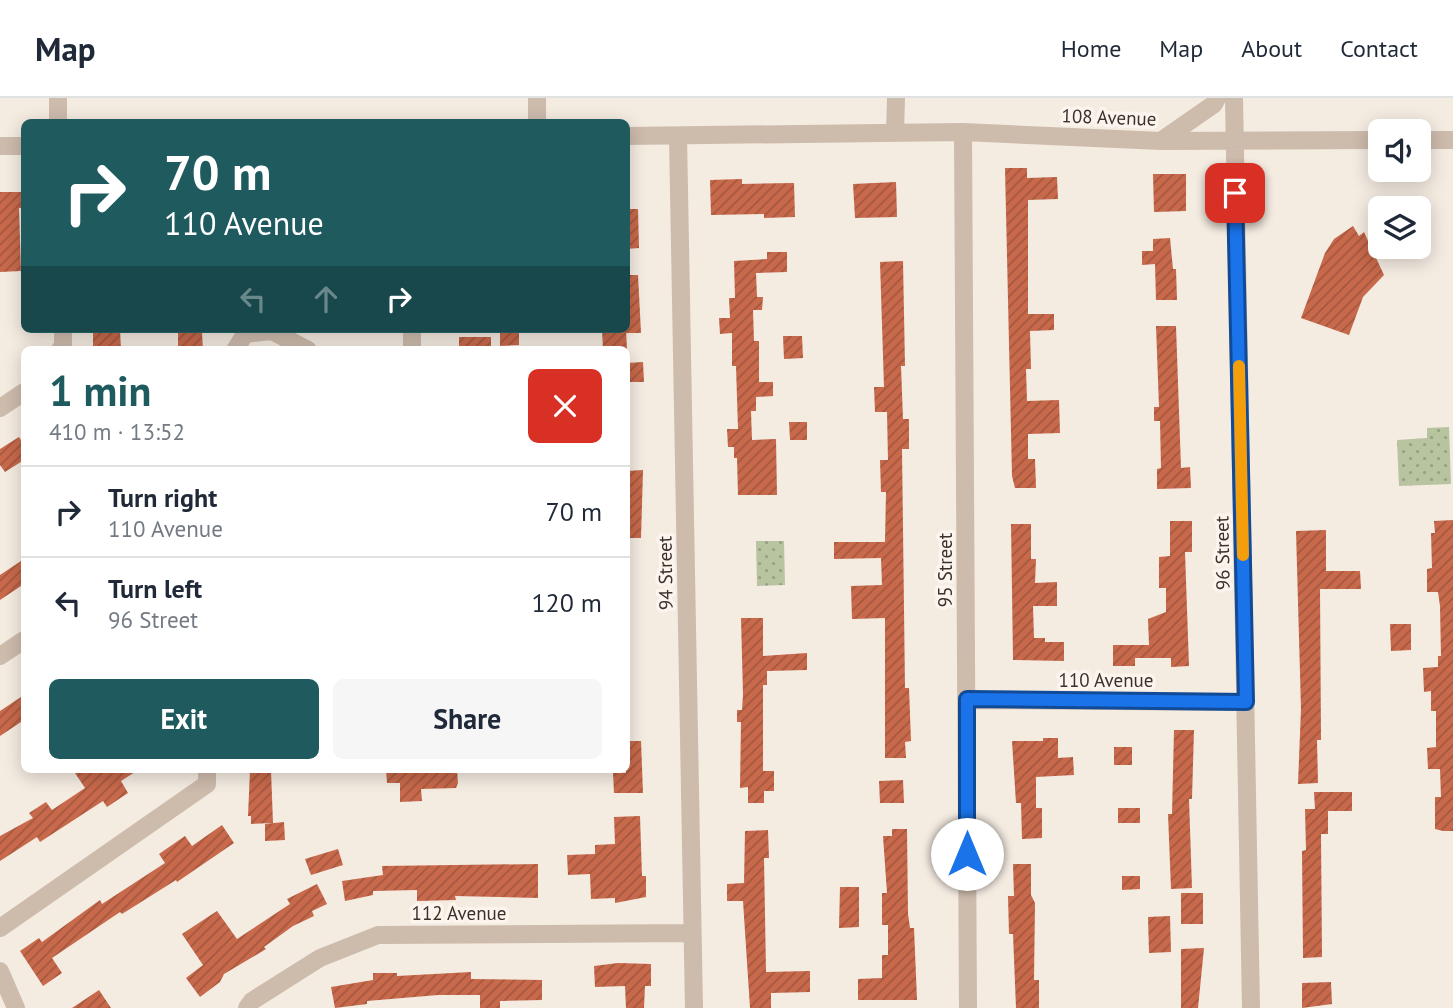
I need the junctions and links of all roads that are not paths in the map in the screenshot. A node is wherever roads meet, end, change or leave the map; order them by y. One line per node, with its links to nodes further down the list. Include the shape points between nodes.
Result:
1 (58, 98): 6 (street)
2 (537, 98): 7 (street)
3 (896, 98): 9 (street)
4 (1217, 98): 16 (street)
5 (1234, 98): 12 (street, 96 Street)
6 (58, 119)
7 (537, 119)
8 (963, 132): 9 (street, 108 Avenue); 16 (street, 108 Avenue); 27 (street, 95 Street)
9 (895, 133): 11 (street, 108 Avenue)
10 (630, 136): 11 (street, 108 Avenue)
11 (678, 136): 31 (street, 94 Street)
12 (1234, 139): 13 (street, 108 Avenue); 16 (street, 108 Avenue); 28 (street, 96 Street)
13 (1368, 140)
14 (1431, 140): 15 (street)
15 (1453, 140)
16 (1161, 141)
17 (0, 146): 18 (street)
18 (21, 146)
19 (254, 333): 21 (street, via 245,334)
20 (276, 333): 22 (street)
21 (238, 346)
22 (300, 346)
23 (21, 394): 24 (street)
24 (0, 408)
25 (21, 642): 26 (street)
26 (0, 656)
27 (967, 699): 28 (street, 110 Avenue); 36 (street, 95 Street)
28 (1246, 702): 37 (street, 96 Street)
29 (207, 777): 30 (street)
30 (0, 928)
31 (692, 933): 34 (street, 112 Avenue, via 378,935 320,958 251,1001); 35 (street, 94 Street)
32 (0, 971): 33 (street)
33 (16, 1008)
34 (247, 1008)
35 (694, 1008)
36 (968, 1008)
37 (1251, 1008)

